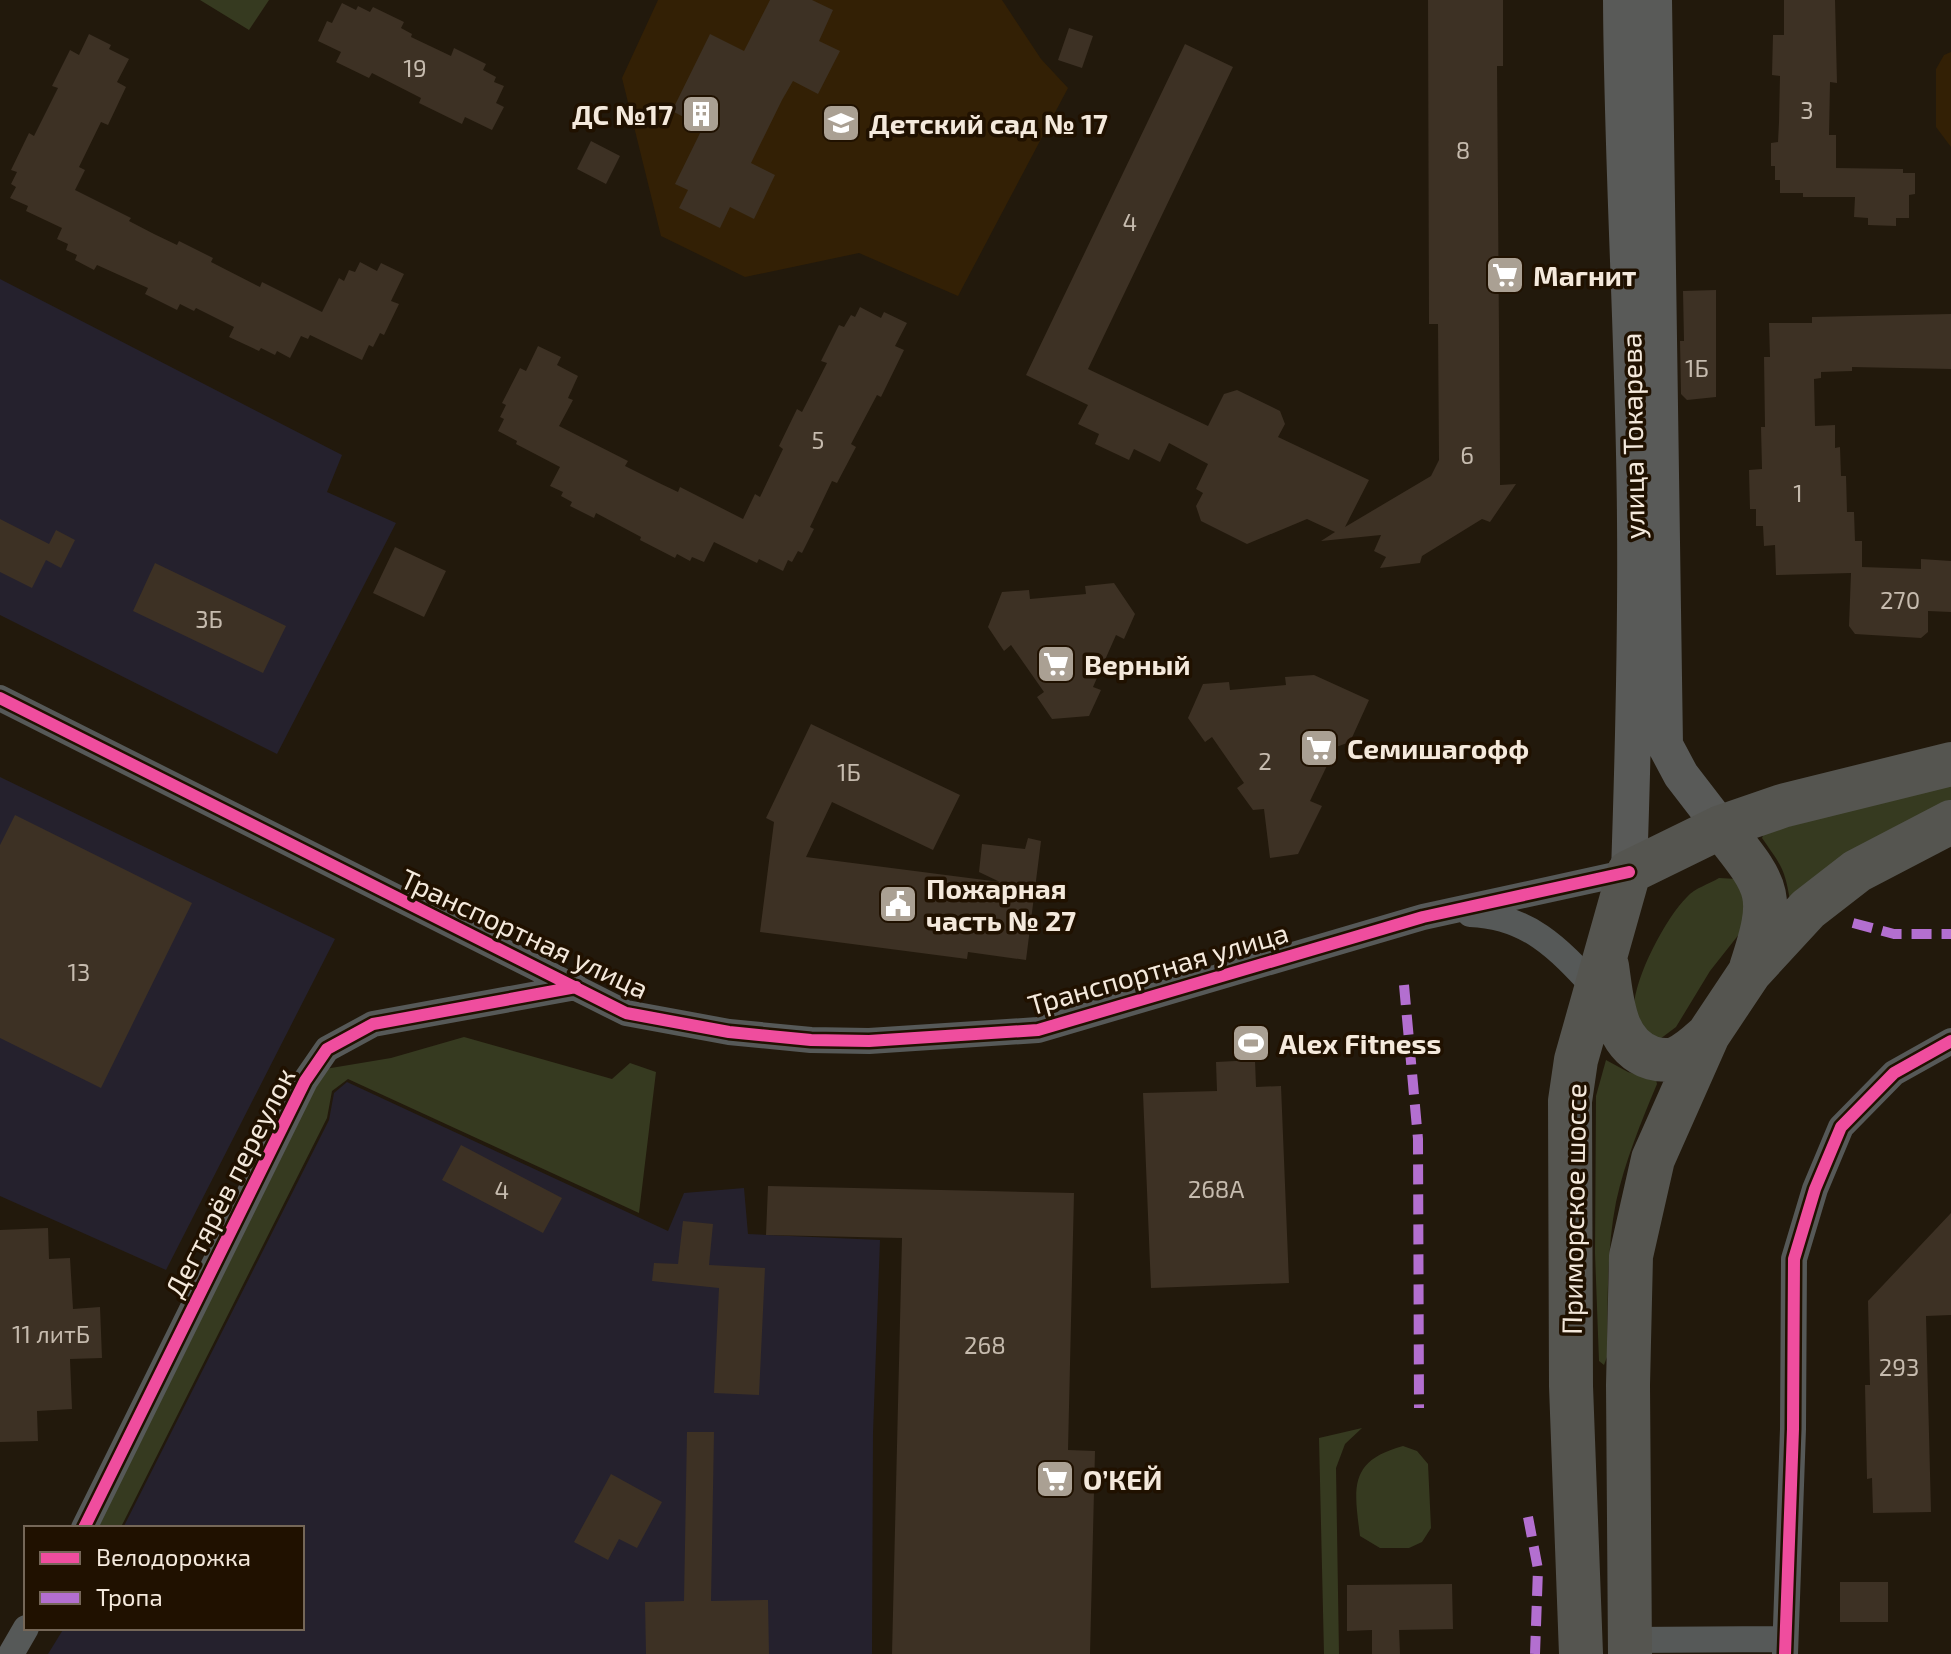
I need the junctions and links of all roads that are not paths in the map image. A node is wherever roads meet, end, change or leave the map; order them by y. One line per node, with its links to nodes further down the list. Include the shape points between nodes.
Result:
1 (1621, 0): 7 (main road, улица Токарева, via 1635,520)
2 (1654, 0): 6 (main road, улица Токарева, via 1665,745)
3 (0, 698): 11 (street, Транспортная улица)
4 (1951, 764): 6 (highway)
5 (1951, 822): 10 (highway, Приморское шоссе, via 1857,871 1808,909)
6 (1721, 827): 7 (highway); 10 (highway, via 1764,890 1766,914)
7 (1629, 872): 8 (street, Транспортная улица); 9 (highway, Приморское шоссе)
8 (1438, 914): 9 (street, Транспортная улица, via 1476,915 1530,928 1570,961); 11 (street, Транспортная улица, via 1038,1030 869,1041 729,1032 626,1013)
9 (1600, 971): 12 (highway, via 1614,1016 1629,1044 1641,1053 1671,1060); 19 (highway, Приморское шоссе, via 1570,1101 1571,1386)
10 (1750, 972): 12 (highway, Приморское шоссе)
11 (576, 987): 14 (street, Дегтярёв переулок, via 373,1024 327,1049 305,1081)
12 (1708, 1035): 17 (highway, Приморское шоссе, via 1653,1159 1631,1256)
13 (1951, 1041): 16 (street, via 1894,1073 1841,1127 1794,1259)
14 (85, 1526)
15 (25, 1630): 18 (street)
16 (1784, 1646): 17 (street)
17 (1630, 1647)
18 (11, 1654)
19 (1581, 1654)

